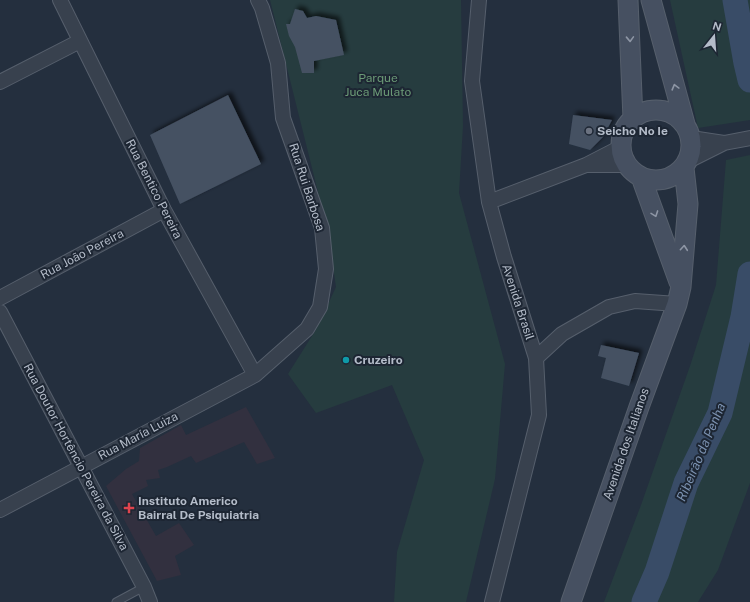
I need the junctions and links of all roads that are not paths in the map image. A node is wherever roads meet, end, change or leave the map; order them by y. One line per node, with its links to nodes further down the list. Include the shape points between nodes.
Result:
1 (60, 0): 6 (street, Rua Bentico Pereira)
2 (479, 0): 15 (street, Avenida Brasil, via 472,81)
3 (628, 0): 8 (main road, one-way to 8)
4 (651, 0): 9 (main road, one-way to 4)
5 (262, 3): 21 (street, Rua Rui Barbosa, via 278,64 283,118 322,228 326,268 320,307 308,329)
6 (80, 41): 7 (street); 16 (street, Rua Bentico Pereira)
7 (0, 82)
8 (632, 119): 9 (main road, via 654,110 666,111 676,116); 11 (main road, via 624,132)
9 (688, 131): 10 (street); 12 (main road)
10 (737, 140): 12 (street)
11 (621, 147): 13 (street); 14 (main road, via 623,156)
12 (686, 164): 14 (main road, via 675,176 664,180 652,180); 17 (main road, Avenida dos Italianos, one-way to 12, via 688,204)
13 (586, 165): 14 (street); 15 (street)
14 (634, 171): 17 (main road, one-way to 17)
15 (489, 202): 20 (street, Avenida Brasil)
16 (164, 210): 18 (street, Rua João Pereira); 21 (street, Rua Bentico Pereira)
17 (679, 295): 20 (street, via 609,307 562,334); 28 (main road, Avenida dos Italianos)
18 (0, 298)
19 (0, 312): 22 (street, Rua Doutor Hortêncio Pereira da Silva)
20 (536, 358): 27 (street, Avenida Brasil, via 539,415)
21 (255, 375): 22 (street, Rua María Luiza)
22 (81, 466): 23 (street, Rua María Luiza); 24 (street, Rua Doutor Hortêncio Pereira da Silva)
23 (0, 510)
24 (144, 587): 25 (lane); 26 (street, Rua Doutor Hortêncio Pereira da Silva)
25 (116, 602)
26 (150, 602)
27 (492, 602)
28 (571, 602)

